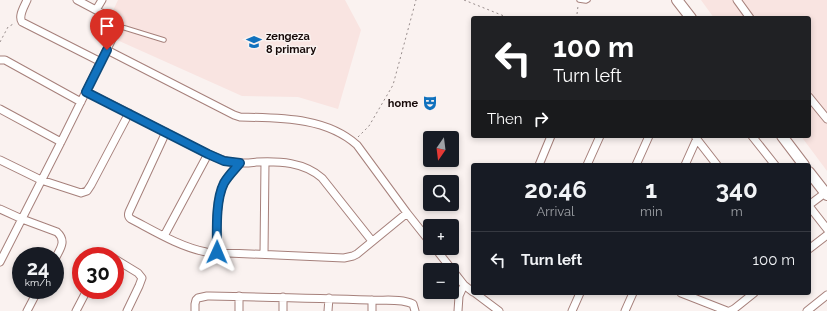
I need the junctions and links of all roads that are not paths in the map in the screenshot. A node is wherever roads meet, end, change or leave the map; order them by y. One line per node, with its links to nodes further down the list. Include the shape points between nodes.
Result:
1 (27, 0): 15 (street, via 21,13 22,22)
2 (77, 0): 8 (street)
3 (102, 0): 8 (street)
4 (579, 0): 5 (lane)
5 (588, 0)
6 (677, 0): 9 (main road)
7 (736, 0): 10 (street)
8 (96, 10): 11 (street, via 111,18)
9 (689, 16)
10 (748, 16)
11 (116, 26): 12 (lane); 13 (street, via 116,33)
12 (164, 40)
13 (107, 50): 15 (street); 48 (street, via 234,115 300,120 340,132 357,145)
14 (0, 60): 18 (street, via 5,60)
15 (101, 62): 16 (street)
16 (86, 92): 18 (street); 20 (street)
17 (811, 99): 21 (street)
18 (81, 102): 30 (street)
19 (0, 109): 30 (street)
20 (130, 113): 22 (street); 43 (street, via 87,191 81,193)
21 (827, 119)
22 (166, 132): 31 (street); 53 (street, via 128,215 129,218)
23 (550, 138): 35 (street)
24 (599, 138): 36 (street)
25 (648, 138): 37 (street)
26 (697, 138): 38 (street)
27 (698, 138): 39 (street)
28 (754, 138): 40 (street)
29 (784, 138): 41 (main road)
30 (61, 142): 43 (street)
31 (208, 154): 34 (street, via 224,161); 53 (street)
32 (0, 160): 43 (street)
33 (265, 162): 34 (street); 54 (street, via 291,163 317,173); 58 (street)
34 (240, 163): 57 (street, via 225,181 220,194)
35 (540, 163)
36 (588, 163)
37 (637, 163)
38 (686, 163)
39 (716, 163)
40 (773, 163)
41 (802, 163)
42 (811, 175): 44 (main road)
43 (41, 180): 49 (street)
44 (826, 194): 45 (street)
45 (811, 204)
46 (0, 208): 49 (street)
47 (811, 208): 50 (street)
48 (407, 213): 51 (street); 54 (street)
49 (22, 219): 55 (street, via 56,232 62,239); 60 (street)
50 (827, 229)
51 (423, 233)
52 (827, 235): 56 (street)
53 (164, 236): 57 (street, via 200,251)
54 (372, 241): 58 (street, via 357,254 349,257)
55 (61, 247)
56 (811, 247)
57 (217, 252): 58 (street)
58 (264, 254)
59 (440, 255): 62 (street)
60 (1, 259)
61 (124, 264): 78 (street, via 142,278)
62 (464, 285): 63 (street); 85 (street, via 459,296)
63 (471, 290)
64 (478, 295): 86 (street)
65 (579, 295): 87 (street)
66 (632, 295): 88 (street)
67 (686, 295): 89 (street)
68 (752, 295): 89 (street)
69 (827, 295): 90 (street)
70 (239, 296): 71 (street); 79 (street, via 198,298); 80 (street)
71 (283, 297): 72 (street); 81 (street)
72 (328, 298): 75 (street); 82 (street)
73 (33, 299): 76 (street)
74 (82, 299): 77 (street)
75 (372, 300): 83 (street); 84 (street, via 409,302 413,304)
76 (27, 311)
77 (76, 311)
78 (127, 311)
79 (195, 311)
80 (239, 311)
81 (283, 311)
82 (328, 311)
83 (372, 311)
84 (415, 311)
85 (458, 311)
86 (499, 311)
87 (572, 311)
88 (625, 311)
89 (728, 311)
90 (807, 311)

